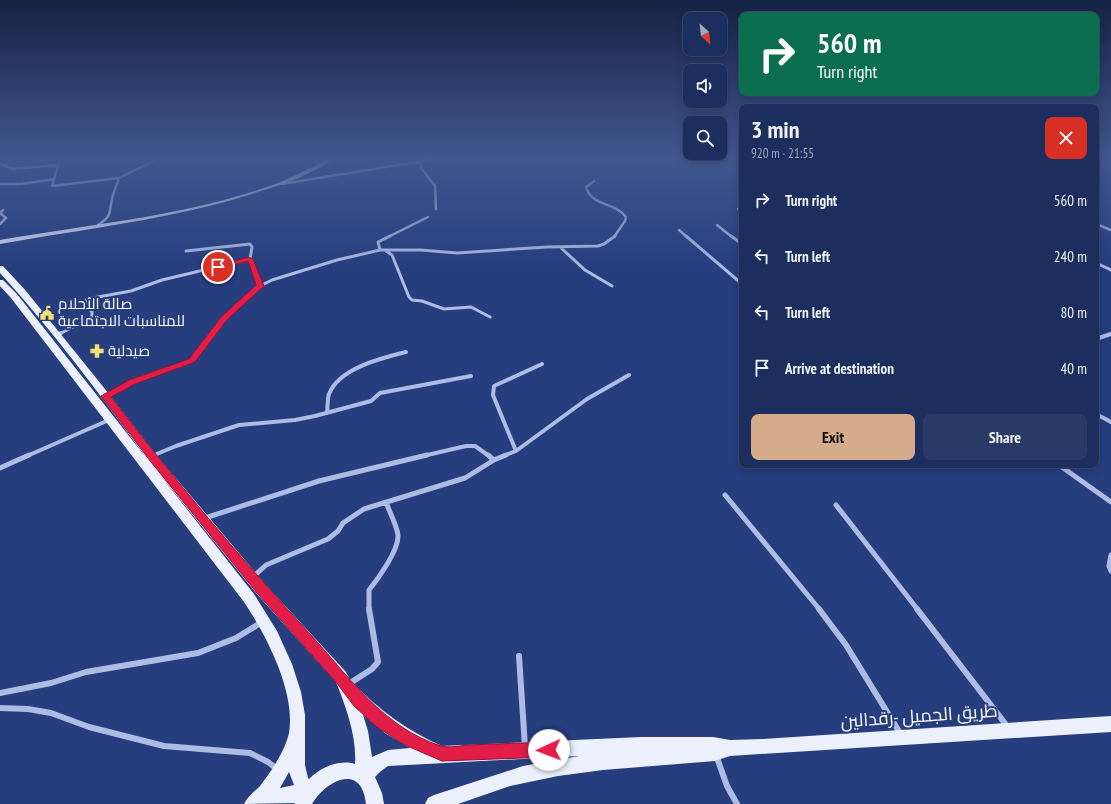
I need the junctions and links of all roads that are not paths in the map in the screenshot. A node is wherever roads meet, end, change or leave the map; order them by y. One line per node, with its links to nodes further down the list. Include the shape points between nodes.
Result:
1 (113, 197): 9 (street, via 111,212 106,220)
2 (236, 197): 9 (street, via 201,206)
3 (435, 197): 5 (street)
4 (592, 197): 18 (street, via 621,209 626,217 625,221 615,236 604,244 594,247)
5 (436, 209)
6 (2, 210): 8 (street, via 0,213 6,218)
7 (428, 217): 19 (street, via 378,242)
8 (0, 224)
9 (98, 225): 14 (street)
10 (717, 225): 16 (street)
11 (1099, 225): 13 (street)
12 (680, 230): 25 (street)
13 (1111, 230)
14 (13, 240): 15 (street); 17 (street)
15 (0, 242)
16 (739, 242)
17 (0, 246)
18 (560, 247): 19 (street, via 488,252); 28 (street, via 585,270)
19 (382, 250): 27 (street, via 337,260); 29 (street, via 392,255 412,300 444,309 471,307)
20 (186, 251): 21 (street, via 247,244 252,247)
21 (250, 259): 27 (street); 31 (street, via 162,280 131,291 87,299 85,304 92,312 92,316)
22 (1099, 264): 24 (street)
23 (0, 268): 31 (main road)
24 (1111, 270)
25 (739, 281)
26 (0, 282): 40 (main road, via 14,296)
27 (260, 286): 37 (street, via 224,318 192,361 132,382)
28 (612, 286)
29 (490, 317)
30 (1111, 334): 32 (street)
31 (57, 335): 37 (main road)
32 (1099, 338)
33 (406, 352): 38 (street, via 351,371 332,387)
34 (542, 364): 42 (street, via 494,386 493,395)
35 (629, 375): 42 (street, via 587,399)
36 (471, 376): 38 (street, via 380,393 371,401)
37 (106, 396): 43 (main road)
38 (327, 413): 43 (street, via 295,420 239,425)
39 (1099, 416): 41 (street)
40 (110, 420): 45 (street); 56 (main road)
41 (1111, 422)
42 (516, 450): 44 (street)
43 (151, 456): 51 (main road)
44 (494, 460): 48 (street, via 465,478); 51 (street, via 475,446 466,446 319,481)
45 (0, 468)
46 (1062, 468): 49 (street)
47 (725, 495): 65 (street, via 828,620)
48 (386, 502): 54 (street, via 364,509 342,523 338,531 328,539 266,565); 59 (street, via 398,535 394,552 369,590 371,627 378,662 372,669)
49 (1111, 502)
50 (836, 506): 64 (street)
51 (203, 519): 54 (main road)
52 (1111, 555): 53 (street)
53 (1111, 571)
54 (252, 578): 55 (main road)
55 (261, 589): 56 (main road); 59 (main road)
56 (249, 598): 57 (main road)
57 (264, 621): 60 (street, via 236,638 198,653 86,672 51,683); 63 (main road, via 289,676 296,708)
58 (519, 656): 67 (street)
59 (344, 682): 68 (main road, via 359,701 382,722 410,740); 70 (main road, via 360,732)
60 (0, 693)
61 (0, 708): 69 (street, via 51,713 89,727 164,746 250,753 268,762)
62 (1111, 724): 64 (main road, طريق الجميل -رقدالين)
63 (297, 728): 69 (main road, via 291,751); 71 (main road, via 298,774)
64 (1010, 730): 65 (main road, طريق الجميل -رقدالين)
65 (902, 737): 66 (main road, طريق الجميل -رقدالين)
66 (719, 749): 67 (main road, via 640,745); 75 (main road, via 534,772); 76 (street, via 727,786)
67 (526, 751): 68 (main road)
68 (442, 754): 70 (main road, via 388,758 381,760)
69 (280, 772): 72 (main road, via 271,786)
70 (364, 776): 71 (main road, via 351,771 336,772 322,779); 74 (main road, via 373,788)
71 (306, 798): 73 (main road, via 291,793)
72 (253, 804)
73 (265, 804)
74 (375, 804)
75 (434, 804)
76 (736, 804)

